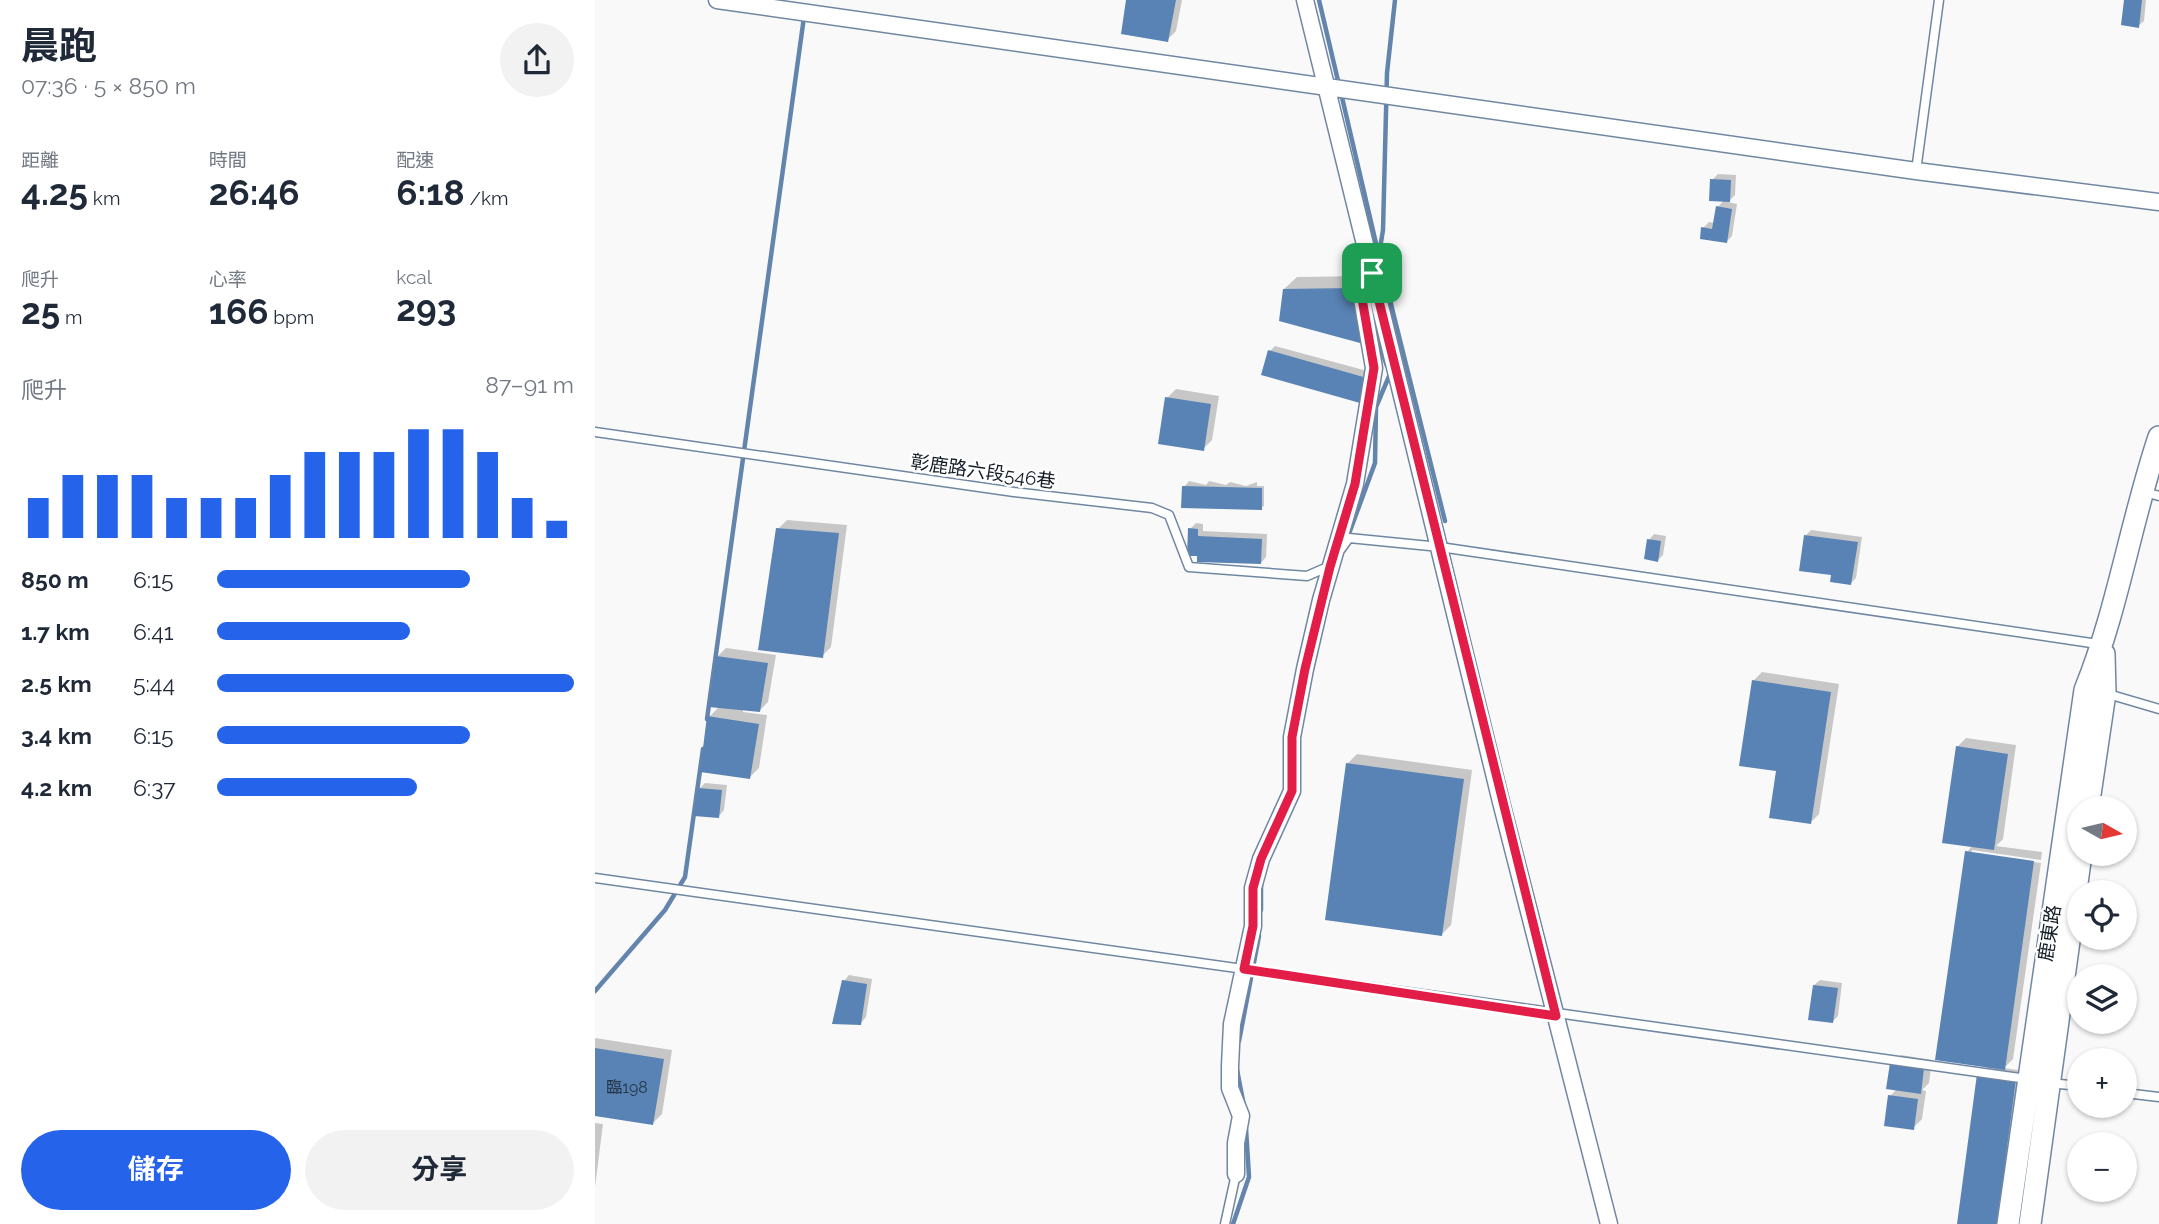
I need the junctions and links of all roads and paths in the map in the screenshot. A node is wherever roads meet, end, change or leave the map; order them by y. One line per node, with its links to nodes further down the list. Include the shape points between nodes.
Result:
1 (717, 0): 4 (street)
2 (1305, 0): 4 (street)
3 (1938, 0): 5 (lane)
4 (1326, 86): 5 (street); 7 (street)
5 (1916, 171): 6 (street)
6 (2159, 202)
7 (1372, 273): 11 (street); 12 (street, via 1360,287 1374,368 1355,484)
8 (595, 432): 12 (lane, 彰鹿路六段546巷, via 1151,508 1169,515 1189,567 1307,576)
9 (2159, 436): 10 (street, 鹿東路)
10 (2150, 493): 13 (street, 鹿東路)
11 (1440, 547): 12 (lane, via 1349,537); 13 (lane); 20 (street)
12 (1330, 567): 19 (street, via 1292,737 1292,791 1253,888 1253,926)
13 (2103, 645): 14 (street, 鹿東路); 21 (street, 鹿東路, via 2085,690)
14 (2105, 693): 15 (lane); 16 (street, 鹿東路)
15 (2159, 709)
16 (2090, 796)
17 (2079, 866): 21 (street, 鹿東路)
18 (595, 878): 19 (lane)
19 (1244, 969): 20 (lane); 25 (street, via 1232,1024 1230,1066 1230,1088 1241,1116)
20 (1556, 1016): 21 (lane); 27 (street)
21 (2037, 1081): 22 (lane); 28 (street, 鹿東路); 29 (street, 鹿東路)
22 (2067, 1085)
23 (2137, 1094): 24 (lane)
24 (2159, 1097)
25 (1236, 1174): 26 (lane)
26 (1225, 1224)
27 (1609, 1224)
28 (2008, 1224)
29 (2030, 1224)

